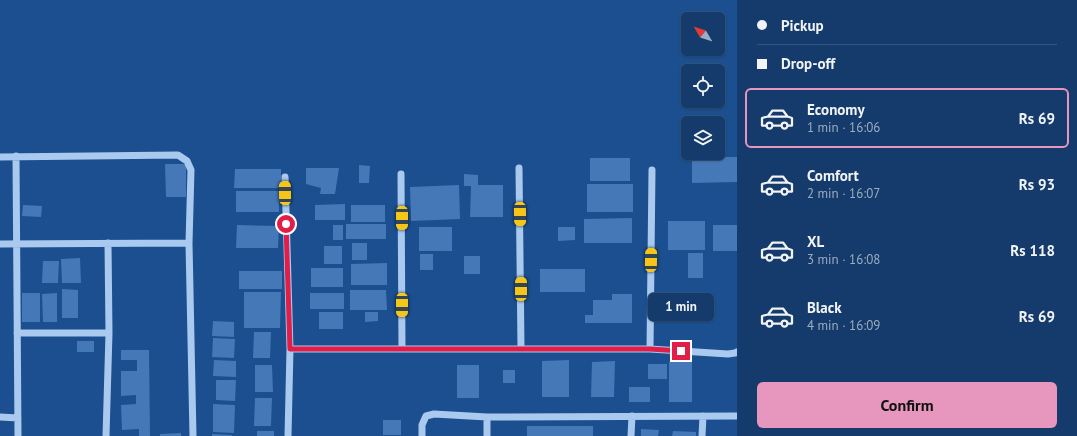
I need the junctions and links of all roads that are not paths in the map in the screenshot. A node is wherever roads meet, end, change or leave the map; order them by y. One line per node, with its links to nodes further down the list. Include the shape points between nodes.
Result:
1 (0, 156): 2 (street)
2 (16, 156): 8 (street, via 178,156 188,161 191,170); 10 (street)
3 (519, 168): 15 (street)
4 (652, 170): 16 (street)
5 (401, 174): 14 (street)
6 (285, 177): 13 (street)
7 (108, 243): 8 (street); 10 (street); 12 (street)
8 (189, 243): 26 (street)
9 (0, 244): 10 (street)
10 (17, 244): 11 (street)
11 (17, 333): 12 (street); 23 (street)
12 (109, 333): 25 (street)
13 (290, 349): 14 (street); 27 (street)
14 (402, 349): 15 (street)
15 (521, 349): 16 (street)
16 (650, 349): 17 (street)
17 (736, 353)
18 (632, 416): 19 (street); 22 (street); 30 (street)
19 (703, 416): 20 (street); 31 (street)
20 (737, 416)
21 (0, 417): 23 (street)
22 (487, 417): 28 (street, via 434,414 426,416 422,425); 29 (street)
23 (18, 418): 24 (street)
24 (18, 436)
25 (106, 436)
26 (192, 436)
27 (288, 436)
28 (422, 436)
29 (488, 436)
30 (631, 436)
31 (702, 436)

